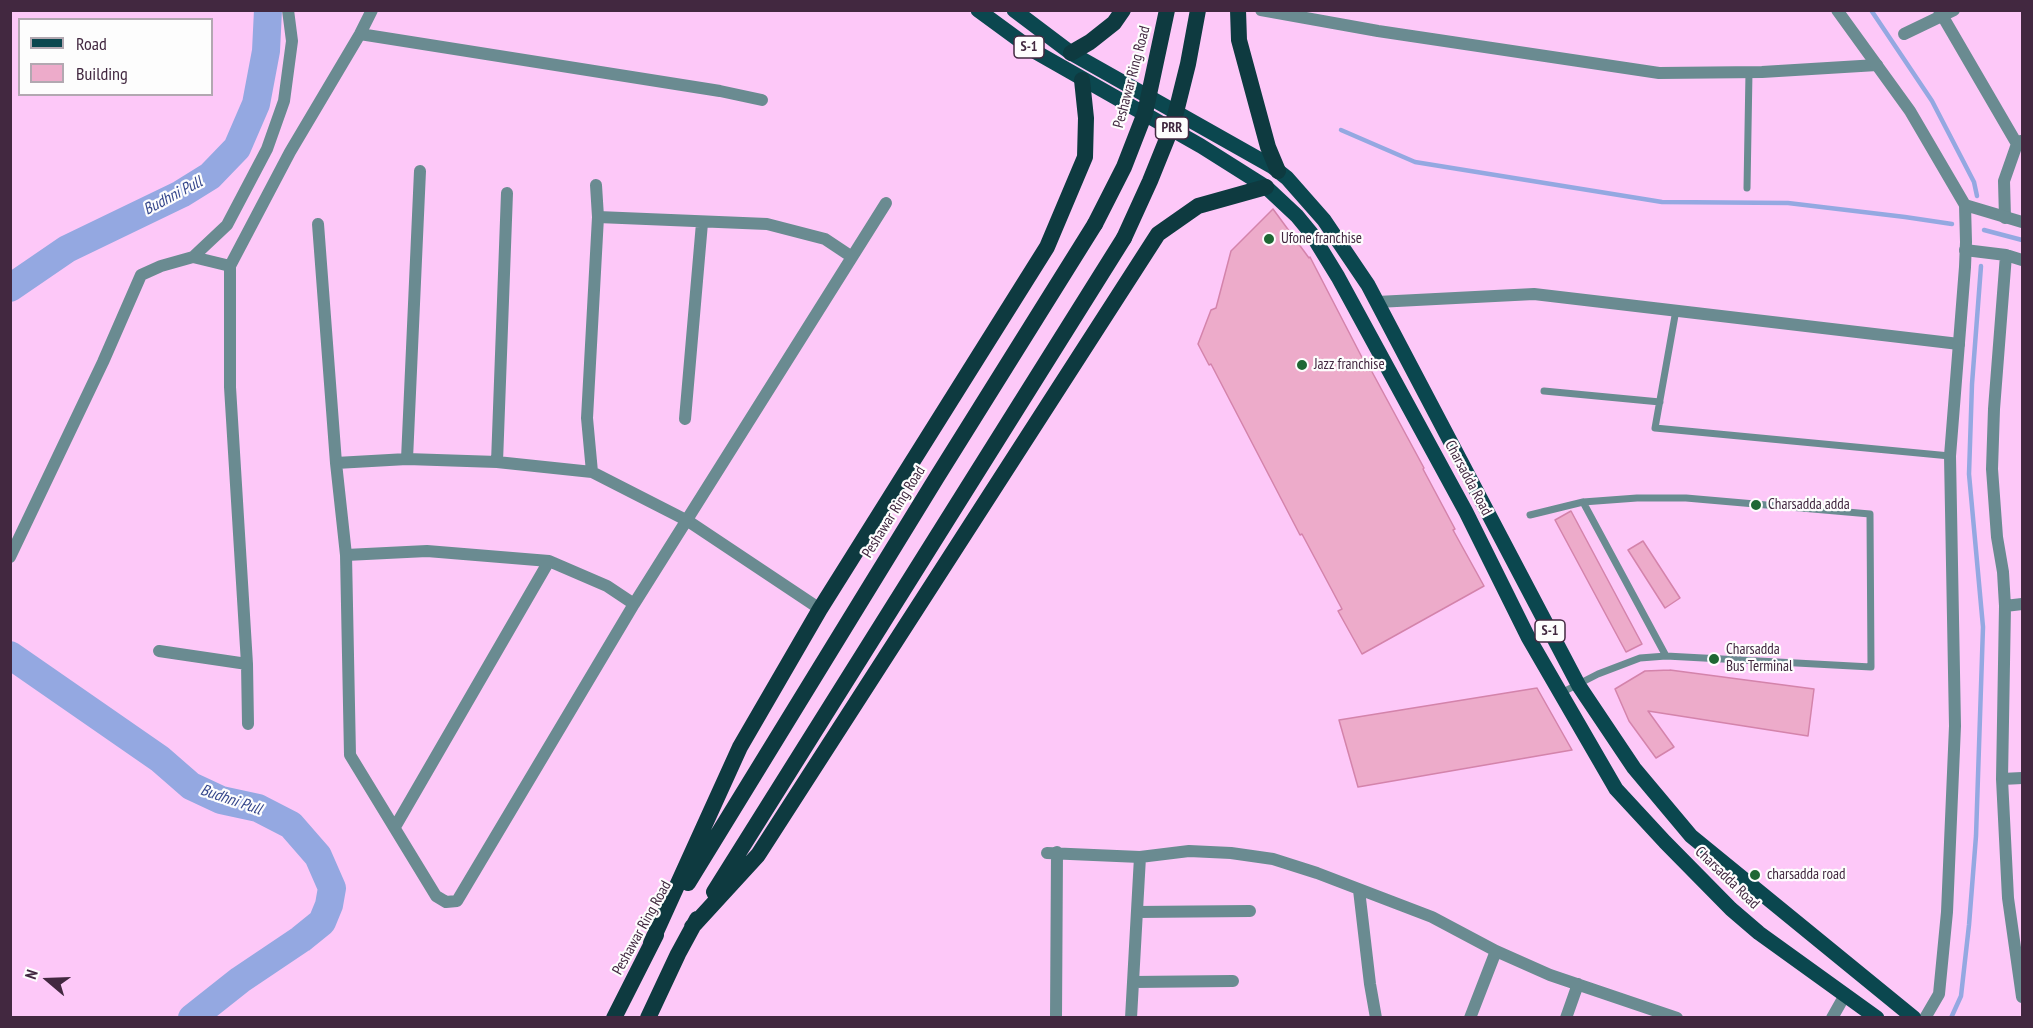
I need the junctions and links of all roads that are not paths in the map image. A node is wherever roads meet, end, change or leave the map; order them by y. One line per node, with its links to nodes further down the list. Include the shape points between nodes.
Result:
1 (288, 10): 35 (street, via 292,41 284,101 267,149 227,225)
2 (372, 10): 12 (street)
3 (978, 10): 17 (main road, Charsadda Road / S-1)
4 (1014, 10): 14 (main road, Charsadda Road / S-1)
5 (1123, 10): 14 (highway, via 1114,23)
6 (1167, 10): 74 (highway, Peshawar Ring Road / PRR, bridge, via 1144,113 1124,167 1095,224)
7 (1198, 10): 73 (highway, PRR, bridge, via 1173,124 1124,238)
8 (1238, 10): 21 (highway, via 1239,40)
9 (1261, 10): 16 (street, via 1659,73)
10 (1837, 10): 15 (street)
11 (1945, 13): 13 (street); 19 (street)
12 (360, 34): 18 (street); 38 (street, via 290,152)
13 (1904, 34)
14 (1071, 53): 21 (main road, Charsadda Road / S-1)
15 (1877, 65): 16 (street); 27 (street, via 1910,111)
16 (1749, 72): 24 (lane)
17 (1082, 80): 23 (main road, Charsadda Road / S-1); 59 (highway, via 1085,157 1047,247)
18 (762, 100)
19 (2020, 142): 29 (street, via 2004,181)
20 (420, 171): 46 (street)
21 (1278, 171): 39 (main road, Charsadda Road / S-1, via 1324,220)
22 (596, 185): 28 (street)
23 (1266, 187): 64 (main road, Charsadda Road / S-1, via 1311,232 1328,258); 73 (highway, via 1198,206 1158,234 758,855)
24 (1747, 188)
25 (507, 193): 47 (street)
26 (886, 203): 36 (street)
27 (1965, 206): 29 (street); 33 (street)
28 (598, 217): 31 (street); 49 (street, via 587,418)
29 (2005, 218): 30 (street)
30 (2022, 222)
31 (702, 223): 36 (street, via 767,224 825,239); 44 (street)
32 (318, 224): 48 (street)
33 (1965, 250): 34 (street); 41 (street)
34 (2006, 255): 37 (street); 58 (street, via 1992,469)
35 (193, 257): 38 (street); 54 (street, via 141,275)
36 (852, 257): 52 (street)
37 (2022, 260)
38 (230, 266): 62 (street, via 230,387)
39 (1377, 302): 40 (street, via 1534,294); 63 (main road, Charsadda Road / S-1)
40 (1676, 310): 41 (street); 43 (lane)
41 (1959, 344): 45 (street)
42 (1544, 391): 43 (lane)
43 (1660, 402): 45 (lane, via 1655,428)
44 (685, 419)
45 (1950, 456): 92 (street, via 1955,726 1948,889 1939,994)
46 (407, 459): 47 (street); 48 (street)
47 (497, 462): 49 (street)
48 (336, 463): 53 (street)
49 (592, 472): 52 (street)
50 (1583, 502): 51 (lane); 61 (lane); 61 (lane, via 1686,498 1870,514 1871,667)
51 (1530, 515)
52 (688, 521): 56 (street); 59 (street)
53 (346, 555): 55 (street, via 427,551); 68 (street, via 350,755)
54 (10, 557)
55 (549, 561): 56 (street, via 607,585); 68 (street)
56 (634, 604): 68 (street, via 457,901 446,902 436,896)
57 (2022, 604): 58 (street)
58 (2005, 606): 67 (street)
59 (820, 609): 74 (highway, via 740,747)
60 (159, 651): 62 (street)
61 (1666, 657): 63 (lane, via 1640,658)
62 (248, 664): 65 (street)
63 (1578, 684): 64 (lane); 91 (main road, Charsadda Road / S-1, via 1634,768 1691,836)
64 (1561, 693): 79 (main road, Charsadda Road / S-1, via 1616,789 1658,835 1744,921)
65 (248, 724)
66 (2022, 778): 67 (street)
67 (2002, 779): 80 (street, via 2008,898)
68 (395, 827)
69 (1140, 857): 70 (street, via 1189,851 1273,859); 72 (street); 84 (street, via 1052,852)
70 (1359, 890): 75 (street, via 1432,917); 86 (street)
71 (1250, 911): 72 (street)
72 (1137, 912): 77 (street)
73 (692, 927): 83 (highway)
74 (651, 943): 82 (highway, Peshawar Ring Road)
75 (1496, 951): 78 (street); 87 (street)
76 (1233, 981): 77 (street)
77 (1133, 982): 85 (street)
78 (1578, 984): 81 (street); 88 (street)
79 (1845, 995): 89 (street); 90 (main road, Charsadda Road / S-1)
80 (2022, 997)
81 (1668, 1016)
82 (614, 1017)
83 (648, 1017)
84 (1056, 1017)
85 (1131, 1017)
86 (1376, 1017)
87 (1470, 1017)
88 (1566, 1017)
89 (1832, 1017)
90 (1877, 1017)
91 (1914, 1017)
92 (1925, 1017)

